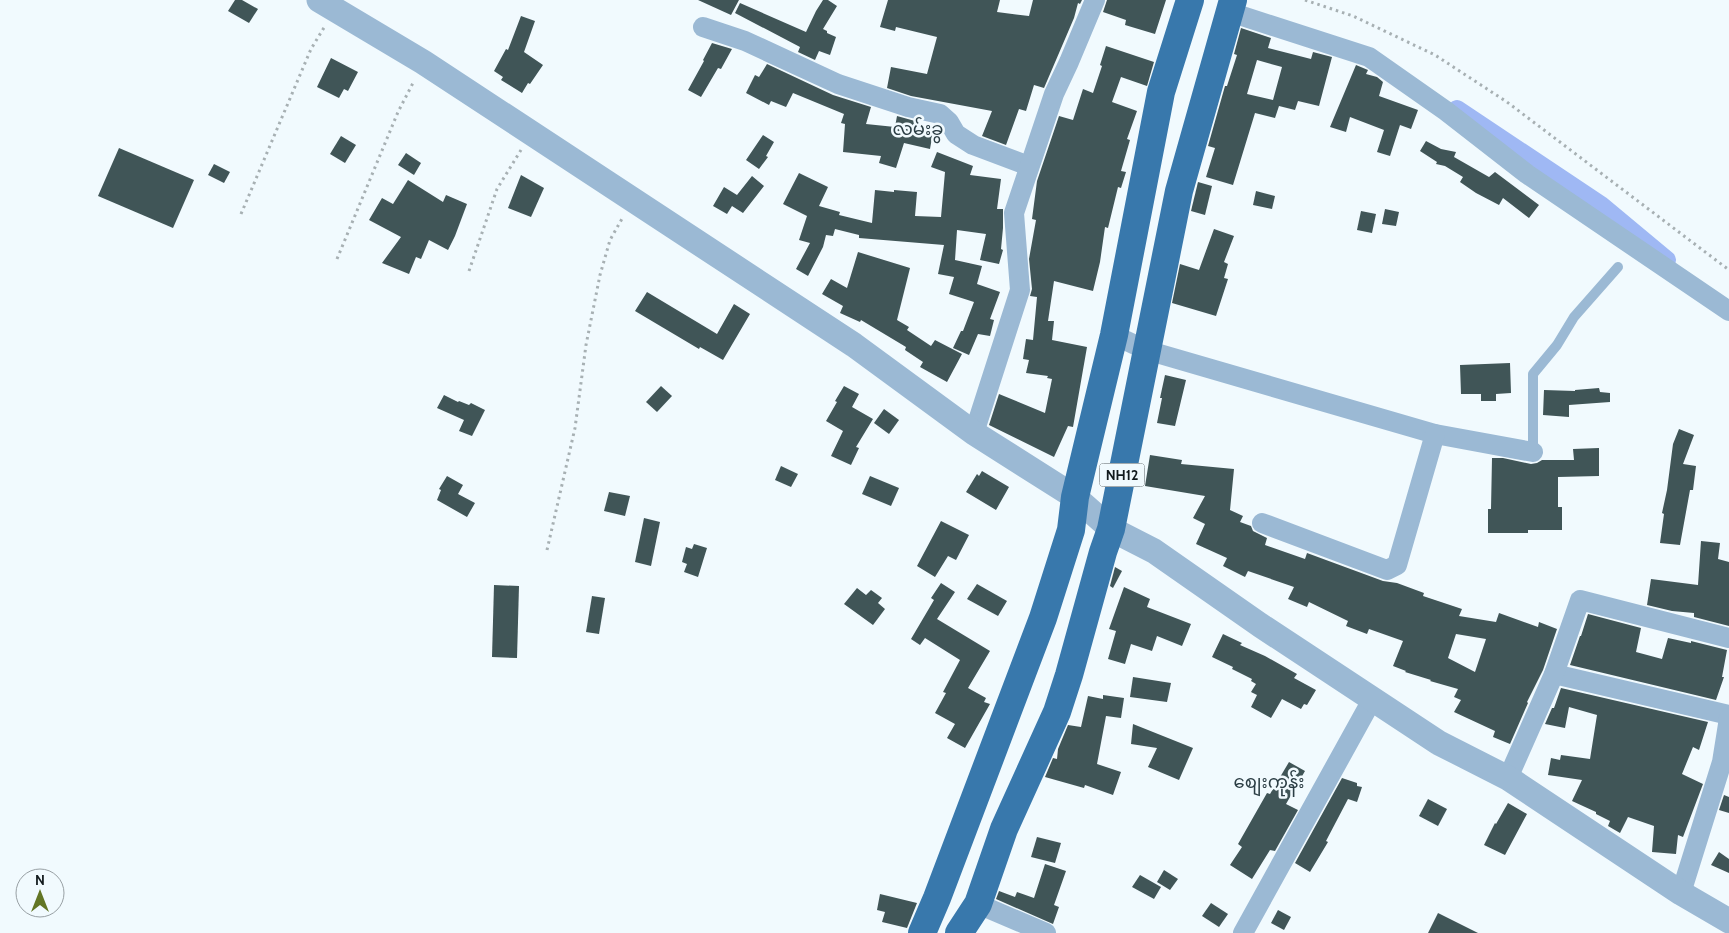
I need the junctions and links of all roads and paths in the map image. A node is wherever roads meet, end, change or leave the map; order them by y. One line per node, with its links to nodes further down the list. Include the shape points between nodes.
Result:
1 (1095, 0): 9 (street, via 1054,94)
2 (1190, 0): 17 (highway, NH12, via 1161,92)
3 (1305, 0): 14 (path, via 1353,16 1435,55 1507,102)
4 (326, 5): 7 (street); 11 (path, via 311,49)
5 (1230, 9): 16 (street, via 1236,14 1370,57 1527,174); 18 (highway, NH12, via 1179,191)
6 (703, 27): 9 (street, via 744,41 838,84 940,114 956,134 973,145)
7 (423, 62): 8 (street); 12 (path, via 398,112)
8 (532, 133): 10 (street); 15 (path, via 497,190)
9 (1029, 166): 19 (street, via 1014,213 1020,290)
10 (633, 199): 19 (street, via 854,345); 25 (path, via 610,240 600,275 586,345 575,428)
11 (241, 214)
12 (337, 259)
13 (1618, 267): 21 (lane, via 1574,317 1557,345 1533,374)
14 (1729, 270)
15 (469, 271)
16 (1729, 311)
17 (1114, 335): 18 (street); 22 (highway, NH12)
18 (1146, 350): 20 (street); 24 (highway, NH12)
19 (974, 433): 22 (street)
20 (1435, 434): 21 (street); 23 (street, via 1397,565 1387,570)
21 (1533, 452)
22 (1075, 498): 24 (street); 34 (highway, NH12, via 1070,530 1043,618)
23 (1262, 523)
24 (1111, 528): 28 (street, via 1154,552); 32 (highway, NH12, via 1057,712 1004,829)
25 (547, 550)
26 (1729, 638): 27 (street, via 1580,600)
27 (1554, 674): 29 (street); 30 (street)
28 (1373, 698): 30 (street, via 1440,743); 37 (street)
29 (1729, 717): 31 (street, via 1722,762)
30 (1508, 778): 31 (street)
31 (1681, 892): 33 (street)
32 (978, 904): 35 (highway, NH12); 36 (street)
33 (1729, 921)
34 (922, 933)
35 (959, 933)
36 (1046, 933)
37 (1243, 933)

